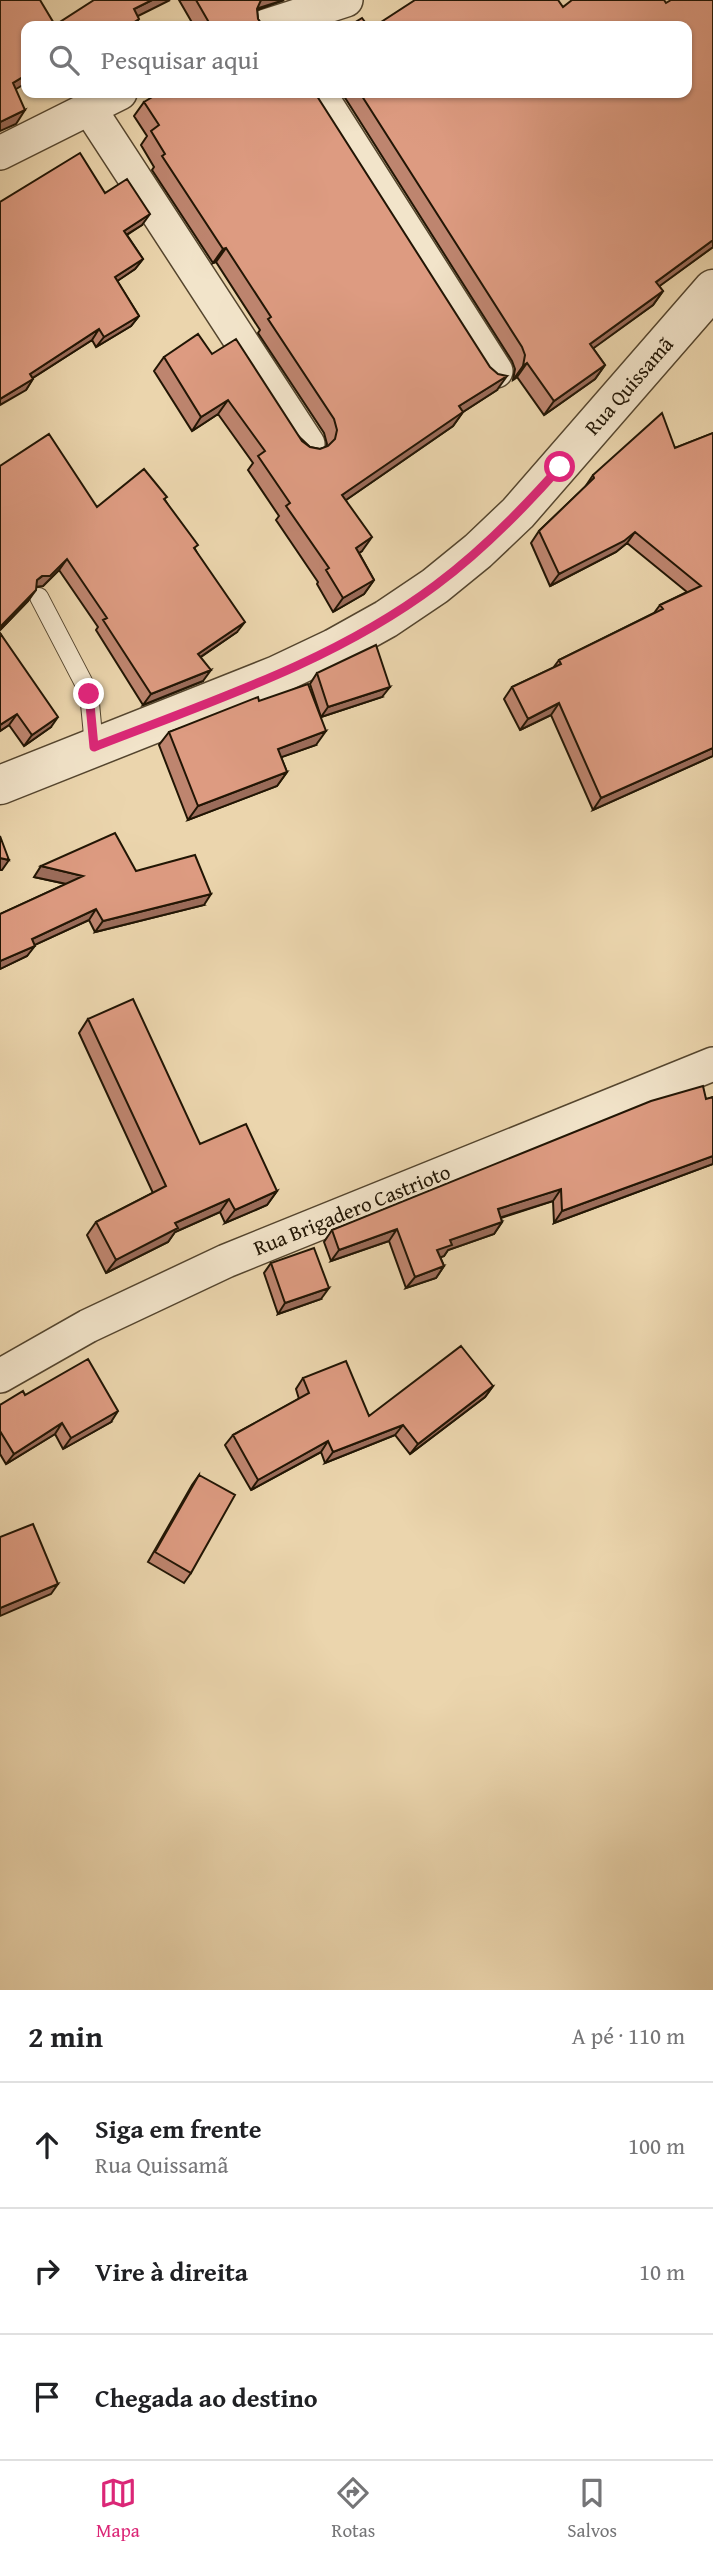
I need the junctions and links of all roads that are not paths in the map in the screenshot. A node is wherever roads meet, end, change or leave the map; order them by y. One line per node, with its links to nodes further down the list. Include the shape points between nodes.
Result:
1 (346, 0): 2 (street)
2 (285, 21)
3 (110, 98): 5 (street)
4 (323, 98): 8 (street)
5 (89, 108): 6 (street); 9 (street)
6 (0, 153)
7 (713, 289): 11 (street, Rua Quissamã, via 518,513 435,586 322,654)
8 (496, 371)
9 (308, 444)
10 (39, 597): 11 (lane, via 89,694)
11 (94, 747): 12 (street, Rua Quissamã)
12 (0, 785)
13 (713, 1064): 14 (street, Rua Brigadero Castrioto, via 226,1261 88,1326)
14 (0, 1376)

